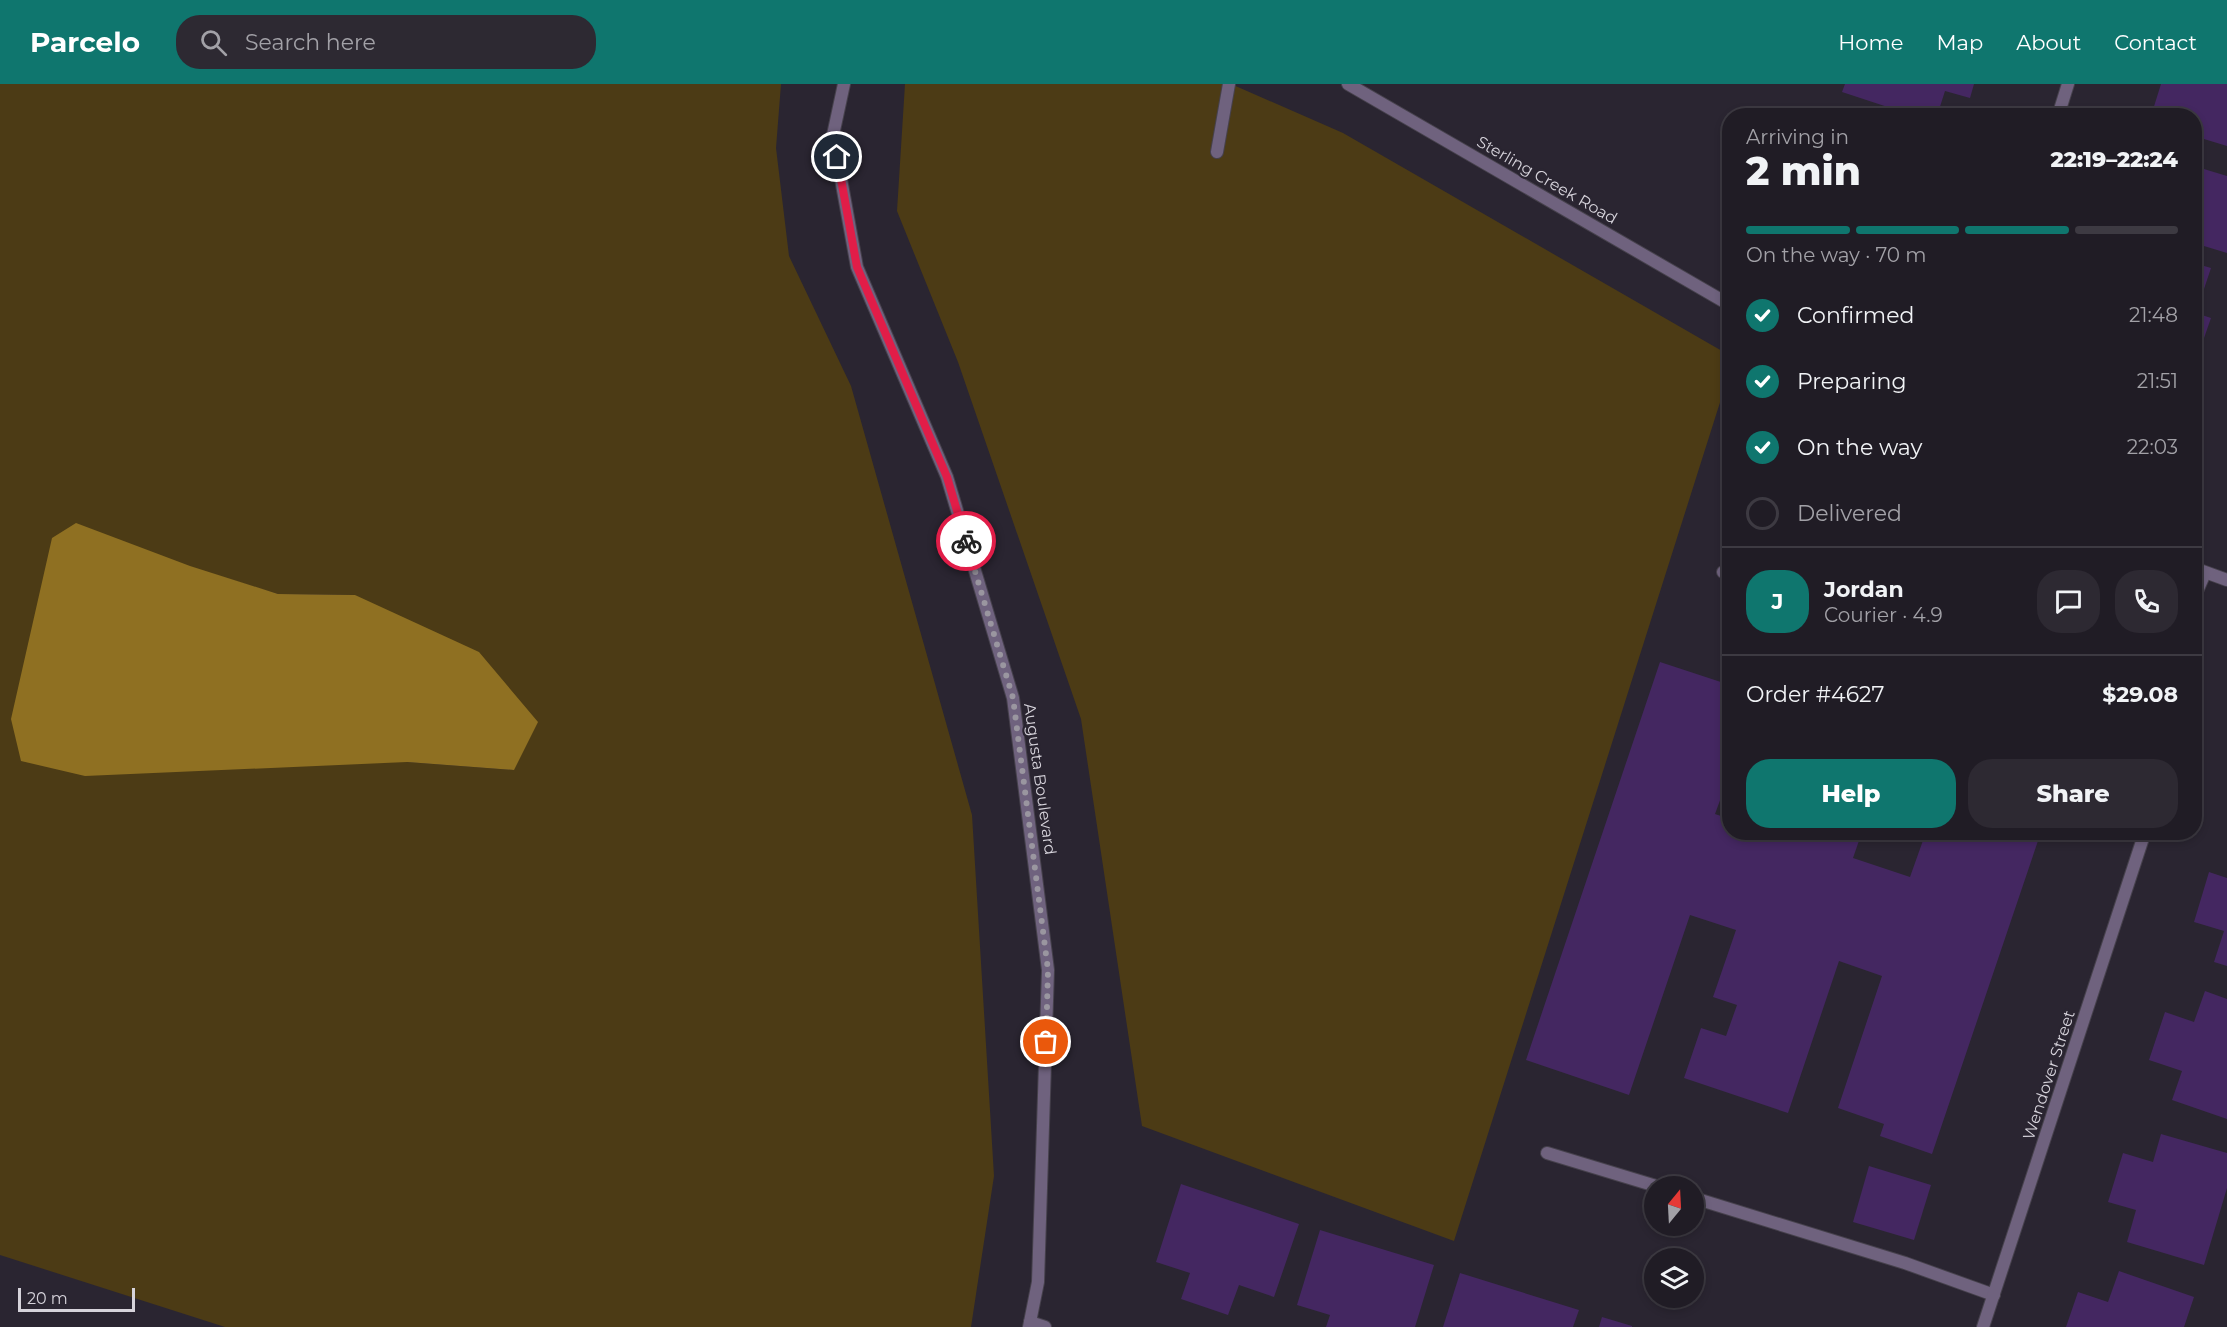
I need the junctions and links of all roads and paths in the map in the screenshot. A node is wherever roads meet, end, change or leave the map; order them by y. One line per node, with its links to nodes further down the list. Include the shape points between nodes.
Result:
1 (844, 84): 15 (street, Augusta Boulevard, via 833,135 857,267 947,477 1013,698 1048,970 1038,1282)
2 (1229, 84): 6 (street)
3 (1348, 84): 7 (street, Sterling Creek Road)
4 (2068, 84): 5 (street)
5 (2060, 108)
6 (1217, 152)
7 (1722, 300)
8 (2202, 572): 9 (street)
9 (2227, 580)
10 (2142, 840): 14 (street, Wendover Street)
11 (1547, 1153): 12 (street)
12 (1644, 1182)
13 (1704, 1201): 14 (street, via 1905,1263)
14 (1994, 1295): 17 (street, Wendover Street)
15 (1029, 1325): 16 (street)
16 (1045, 1327)
17 (1983, 1327)

